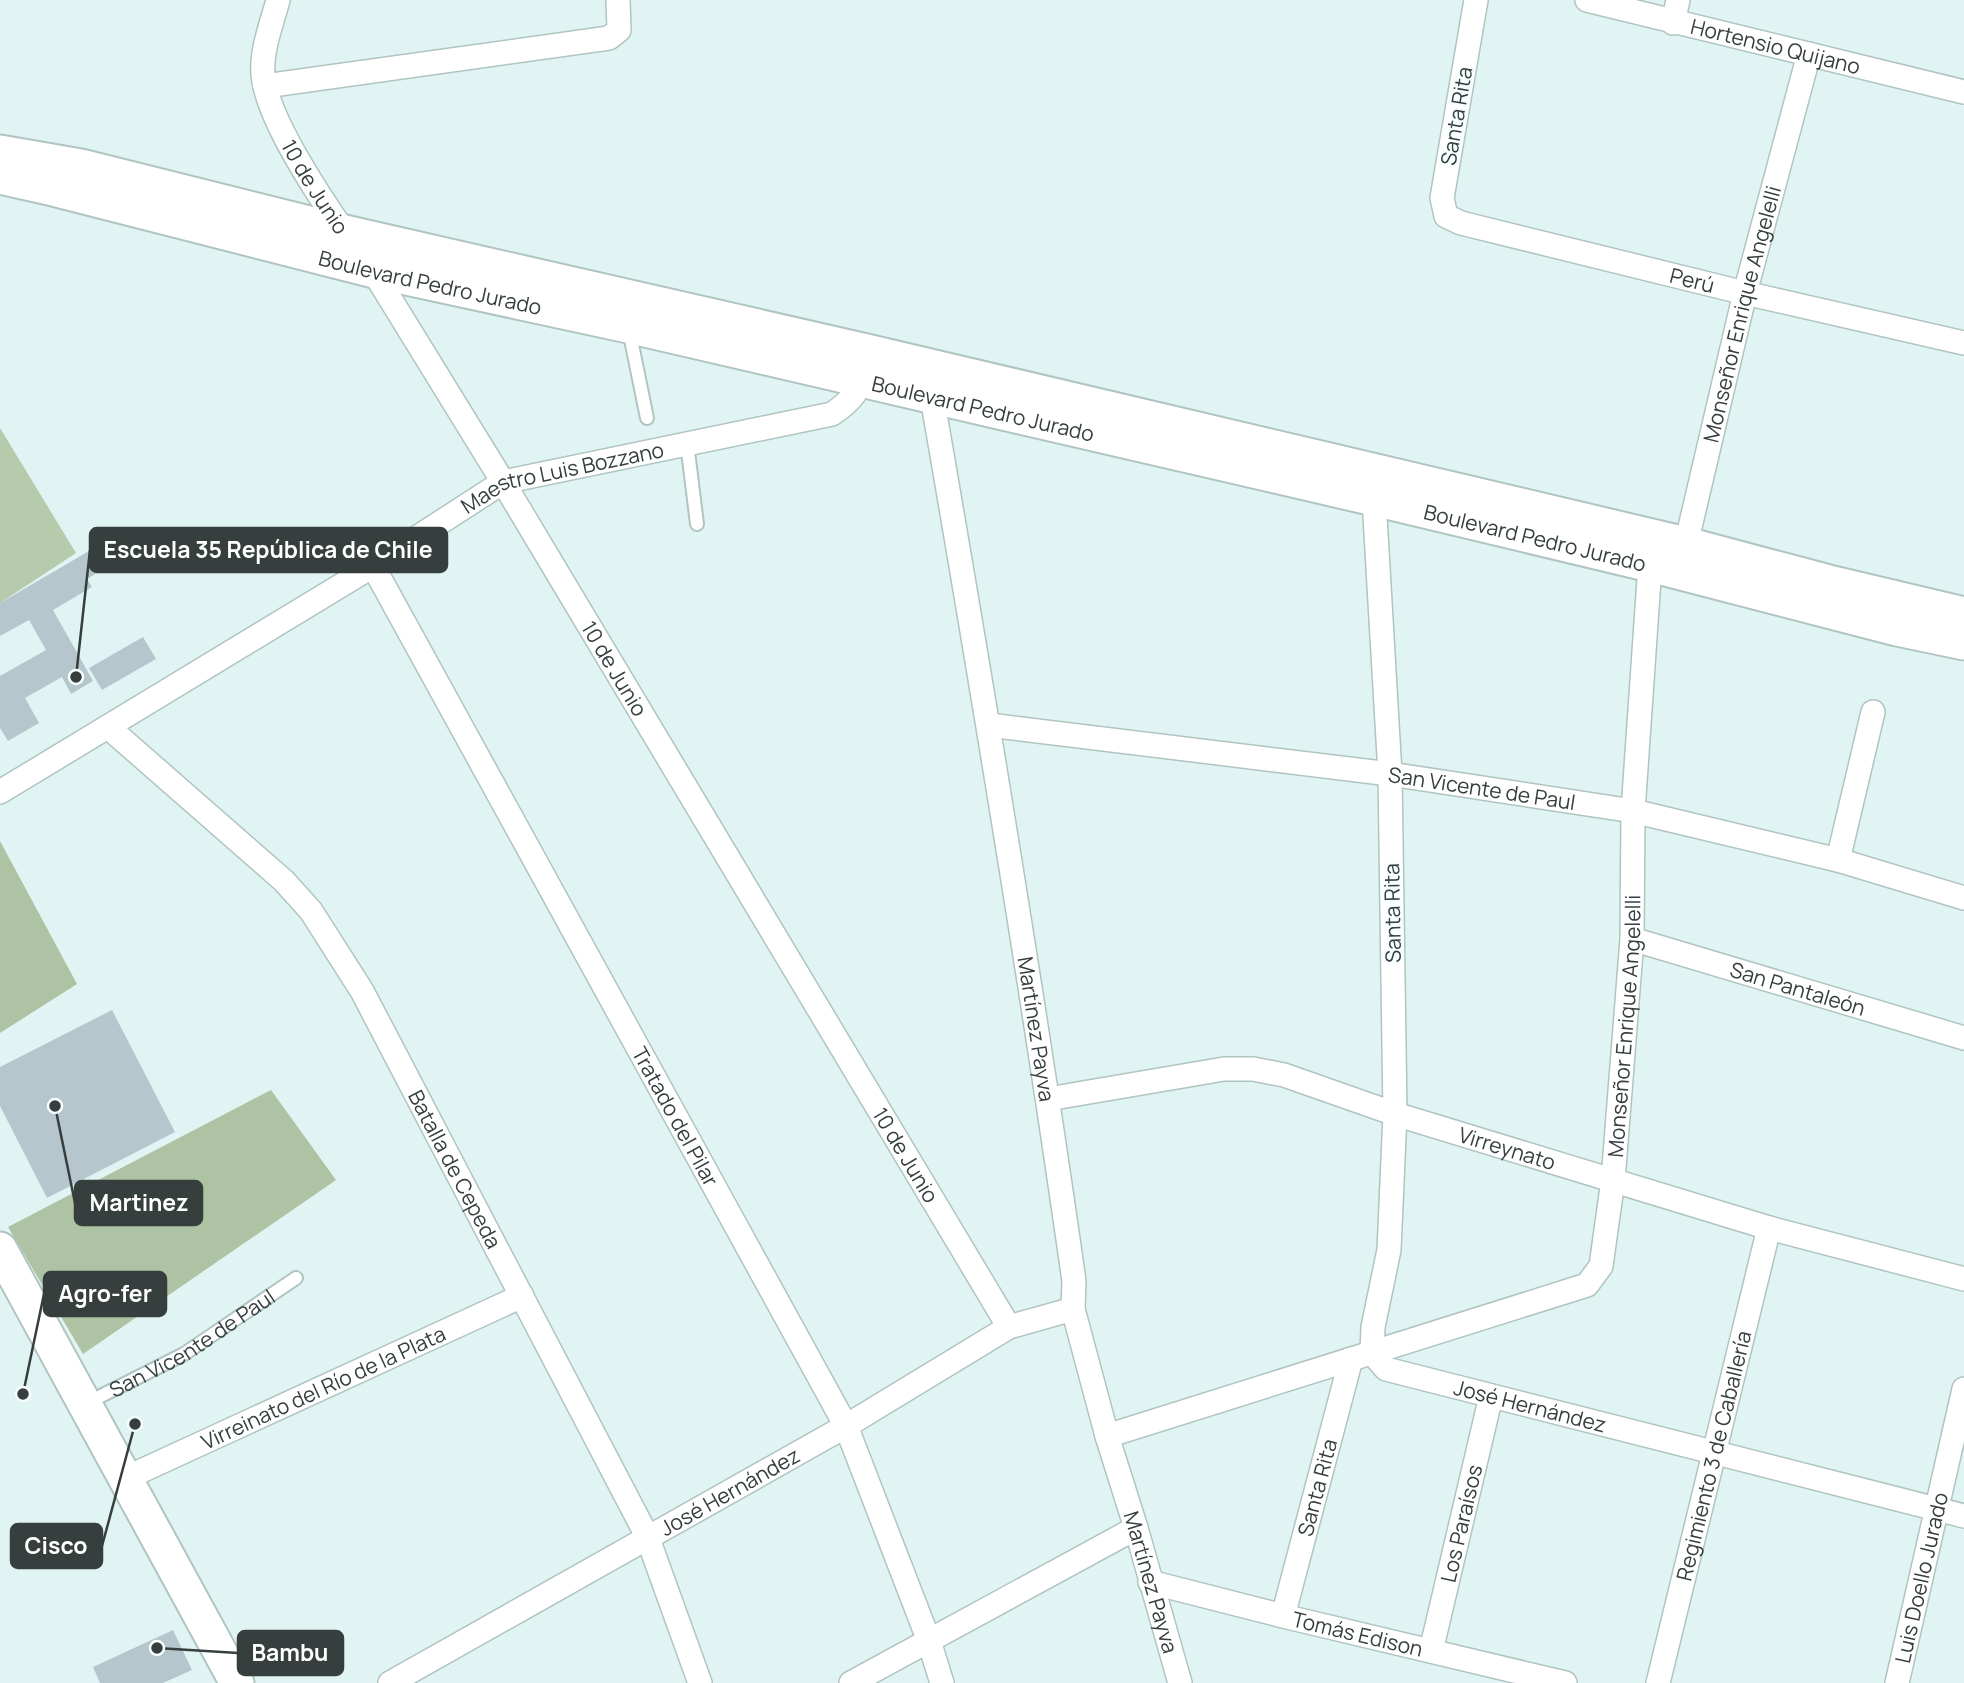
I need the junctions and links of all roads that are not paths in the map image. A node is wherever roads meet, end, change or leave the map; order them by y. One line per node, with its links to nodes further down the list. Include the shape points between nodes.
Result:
1 (278, 0): 8 (street, 10 de Junio, via 265,53)
2 (618, 0): 8 (street, via 619,30 609,38)
3 (1476, 0): 11 (street, Santa Rita, via 1442,198 1446,216)
4 (1587, 0): 6 (street, Hortensio Quijano)
5 (1678, 0): 6 (street)
6 (1673, 23): 7 (street, Hortensio Quijano)
7 (1809, 54): 9 (street, Hortensio Quijano); 14 (street, Monseñor Enrique Angelelli)
8 (265, 86): 12 (street, 10 de Junio, via 288,143)
9 (1964, 92)
10 (11, 167): 12 (main road, Boulevard Pedro Jurado, via 81,166); 13 (main road, Boulevard Pedro Jurado)
11 (1461, 223): 14 (street, Perú)
12 (345, 232): 13 (street, 10 de Junio); 17 (main road, Boulevard Pedro Jurado)
13 (374, 271): 15 (main road, Boulevard Pedro Jurado); 21 (street, 10 de Junio)
14 (1745, 293): 16 (street, Perú); 24 (street, Monseñor Enrique Angelelli)
15 (628, 326): 17 (main road, Boulevard Pedro Jurado); 19 (lane)
16 (1964, 343)
17 (865, 365): 18 (main road, Boulevard Pedro Jurado); 20 (street, Maestro Luis Bozzano, via 849,402 832,414)
18 (937, 382): 22 (main road, Boulevard Pedro Jurado); 29 (street, Martínez Payva)
19 (647, 418)
20 (687, 443): 21 (street, Maestro Luis Bozzano); 23 (lane)
21 (503, 482): 25 (street, Maestro Luis Bozzano); 47 (street, 10 de Junio)
22 (1375, 486): 24 (main road, Boulevard Pedro Jurado); 31 (street, Santa Rita)
23 (697, 524)
24 (1668, 555): 26 (main road, Boulevard Pedro Jurado, via 1829,582); 27 (main road, Boulevard Pedro Jurado, via 1897,629); 33 (street, Monseñor Enrique Angelelli)
25 (373, 566): 30 (street, Maestro Luis Bozzano); 52 (street, Tratado del Pilar)
26 (1964, 614)
27 (1964, 643)
28 (1872, 712): 34 (street)
29 (989, 725): 31 (street, San Vicente de Paul); 38 (street, Martínez Payva)
30 (108, 727): 32 (street, Maestro Luis Bozzano); 45 (street, Batalla de Cepeda, via 284,881 312,911 362,991)
31 (1390, 774): 33 (street, San Vicente de Paul); 39 (street, Santa Rita)
32 (0, 792)
33 (1633, 811): 34 (street, San Vicente de Paul); 36 (street, Monseñor Enrique Angelelli)
34 (1838, 860): 35 (street, San Vicente de Paul)
35 (1964, 898)
36 (1632, 939): 37 (street, San Pantaleón); 40 (street, Monseñor Enrique Angelelli)
37 (1964, 1038)
38 (1048, 1100): 39 (street, Virreynato, via 1224,1069 1253,1069 1284,1075); 46 (street, Martínez Payva, via 1074,1280)
39 (1395, 1114): 40 (street, Virreynato); 48 (street, Santa Rita, via 1389,1250 1373,1327)
40 (1613, 1180): 41 (street, Virreynato); 48 (street, Monseñor Enrique Angelelli, via 1601,1266 1587,1285)
41 (1769, 1227): 44 (street, Virreynato); 54 (street, Regimiento 3 de Caballería)
42 (0, 1249): 51 (main road)
43 (296, 1278): 51 (lane, San Vicente de Paul, via 184,1354)
44 (1964, 1279)
45 (522, 1296): 55 (street, Virreinato del Río de la Plata); 59 (street, Batalla de Cepeda)
46 (1073, 1309): 47 (street, José Hernández); 53 (street, Martínez Payva)
47 (1009, 1327): 52 (street, José Hernández)
48 (1362, 1356): 50 (street, José Hernández, via 1386,1369); 53 (street); 61 (street, Santa Rita)
49 (1964, 1389): 56 (street, Luis Doello Jurado)
50 (1491, 1396): 54 (street, José Hernández); 63 (street, Los Paraísos)
51 (85, 1405): 55 (main road)
52 (846, 1426): 59 (street, José Hernández); 62 (street, Tratado del Pilar)
53 (1107, 1436): 58 (street, Martínez Payva)
54 (1714, 1453): 56 (street, José Hernández); 71 (street, Regimiento 3 de Caballería)
55 (125, 1478): 64 (main road)
56 (1937, 1509): 57 (street, José Hernández); 72 (street, Luis Doello Jurado)
57 (1964, 1516)
58 (1136, 1528): 60 (street, Martínez Payva); 62 (street)
59 (648, 1536): 65 (street, José Hernández); 66 (street, Batalla de Cepeda)
60 (1150, 1582): 61 (street, Tomás Edison); 69 (street, Martínez Payva)
61 (1283, 1616): 63 (street, Tomás Edison)
62 (929, 1641): 67 (street); 68 (street, Tratado del Pilar)
63 (1431, 1651): 70 (street, Tomás Edison)
64 (237, 1683)
65 (390, 1683)
66 (700, 1683)
67 (851, 1683)
68 (942, 1683)
69 (1180, 1683)
70 (1565, 1683)
71 (1658, 1683)
72 (1897, 1683)

